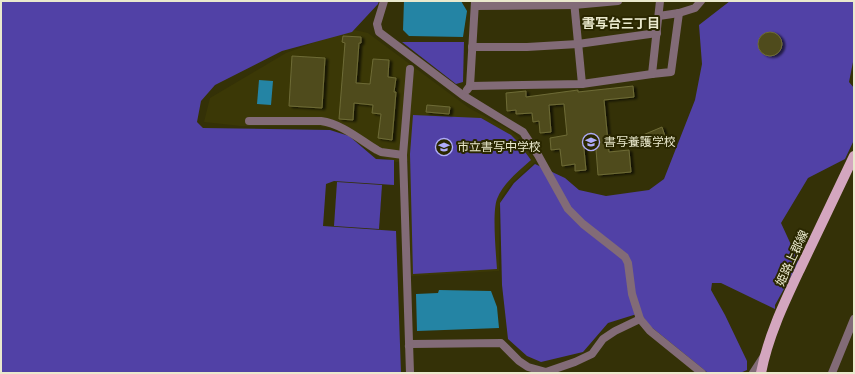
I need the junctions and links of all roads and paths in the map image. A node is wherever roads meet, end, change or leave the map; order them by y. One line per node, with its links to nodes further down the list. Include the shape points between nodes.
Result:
1 (384, 1): 16 (street, via 376,24 379,32)
2 (618, 1): 5 (street)
3 (660, 1): 8 (street)
4 (701, 1): 7 (street, via 695,8)
5 (574, 3): 6 (street); 10 (street)
6 (475, 4): 11 (street)
7 (679, 13): 8 (street); 13 (street, via 671,72)
8 (659, 16): 9 (street)
9 (657, 33): 10 (street); 13 (street)
10 (578, 44): 11 (street, via 527,48); 14 (street)
11 (472, 47): 15 (street)
12 (410, 69): 18 (street)
13 (652, 74): 14 (street)
14 (582, 84): 15 (street)
15 (470, 86): 16 (street)
16 (464, 96): 21 (street, via 523,132 568,209 625,257)
17 (249, 121): 18 (street, via 330,122 376,150)
18 (403, 155): 22 (street)
19 (854, 156): 23 (main road, 姫路上郡線, via 788,296)
20 (854, 319): 28 (street)
21 (640, 320): 22 (street, via 603,338 592,354 546,372 528,367 501,342); 25 (street)
22 (410, 346): 24 (street)
23 (764, 356): 26 (street); 27 (main road, 姫路上郡線)
24 (410, 373)
25 (702, 373)
26 (753, 373)
27 (761, 373)
28 (832, 373)

